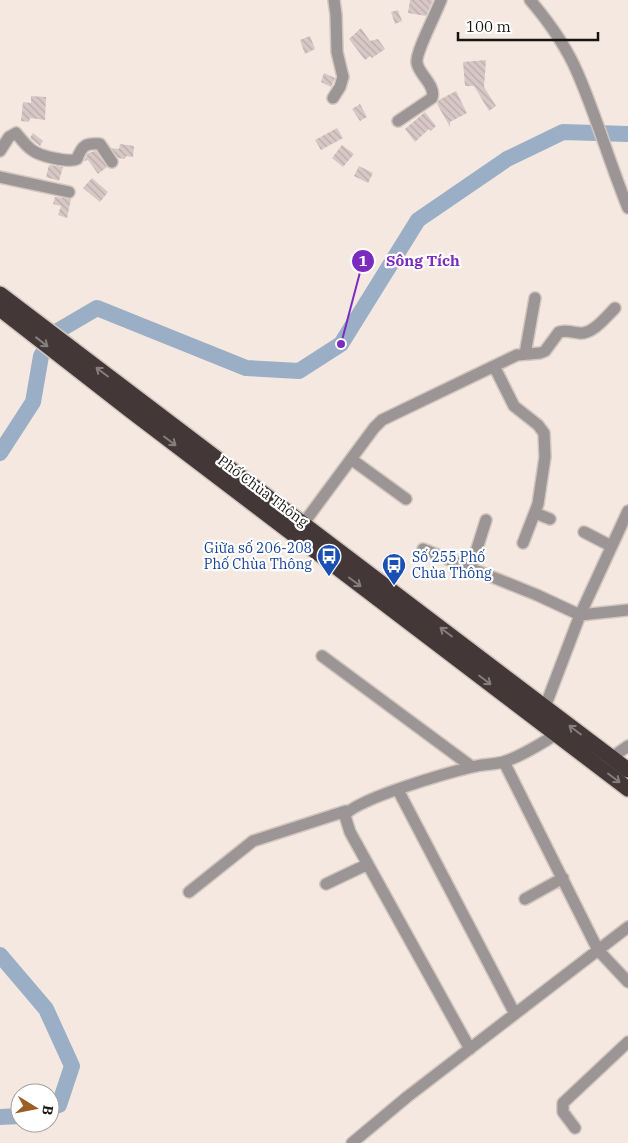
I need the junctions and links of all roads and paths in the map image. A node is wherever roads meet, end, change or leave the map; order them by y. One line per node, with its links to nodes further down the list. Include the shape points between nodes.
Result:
1 (440, 0): 5 (street, via 416,61 432,89 432,98)
2 (530, 0): 10 (street, via 574,65)
3 (334, 1): 4 (street, via 337,52 343,77)
4 (333, 98)
5 (398, 121)
6 (0, 151): 7 (street, via 9,137 16,133 32,150 66,160 74,161 80,149 100,144)
7 (112, 162)
8 (0, 177): 9 (street)
9 (68, 192)
10 (628, 208)
11 (535, 298): 14 (street)
12 (4, 304): 16 (highway, Phố Chùa Thông)
13 (615, 308): 14 (street, via 589,332 559,332 545,350)
14 (525, 354): 15 (street)
15 (494, 366): 17 (street, via 382,420); 20 (street, via 514,406 544,433 545,456)
16 (136, 406): 23 (highway, Phố Chùa Thông); 33 (highway, Phố Chùa Thông, one-way to 33)
17 (351, 459): 18 (street); 23 (street)
18 (406, 499)
19 (628, 511): 26 (street)
20 (535, 513): 21 (street); 25 (street)
21 (550, 519)
22 (486, 520): 28 (street)
23 (303, 524): 32 (highway, Phố Chùa Thông, one-way to 23)
24 (584, 532): 26 (street)
25 (523, 543)
26 (611, 546): 30 (street)
27 (423, 549): 28 (street)
28 (471, 568): 30 (street)
29 (628, 610): 30 (street)
30 (580, 614): 32 (street)
31 (322, 656): 37 (street)
32 (545, 707): 35 (highway, Phố Chùa Thông, one-way to 32)
33 (557, 734): 36 (street); 39 (highway, Phố Chùa Thông, one-way to 39)
34 (628, 746): 35 (street)
35 (611, 758): 38 (highway, Phố Chùa Thông)
36 (504, 762): 37 (street); 43 (street)
37 (472, 767): 40 (street)
38 (628, 770)
39 (628, 789)
40 (398, 790): 41 (street); 50 (street)
41 (346, 811): 42 (street, via 350,832); 45 (street, via 253,841)
42 (368, 864): 44 (street); 52 (street)
43 (563, 878): 46 (street); 48 (street)
44 (326, 884)
45 (189, 892)
46 (525, 899)
47 (628, 927): 48 (street)
48 (598, 950): 49 (street); 50 (street)
49 (628, 982)
50 (515, 1014): 52 (street)
51 (628, 1042): 53 (street, via 563,1103 563,1112)
52 (470, 1048): 54 (street)
53 (575, 1128)
54 (352, 1143)

